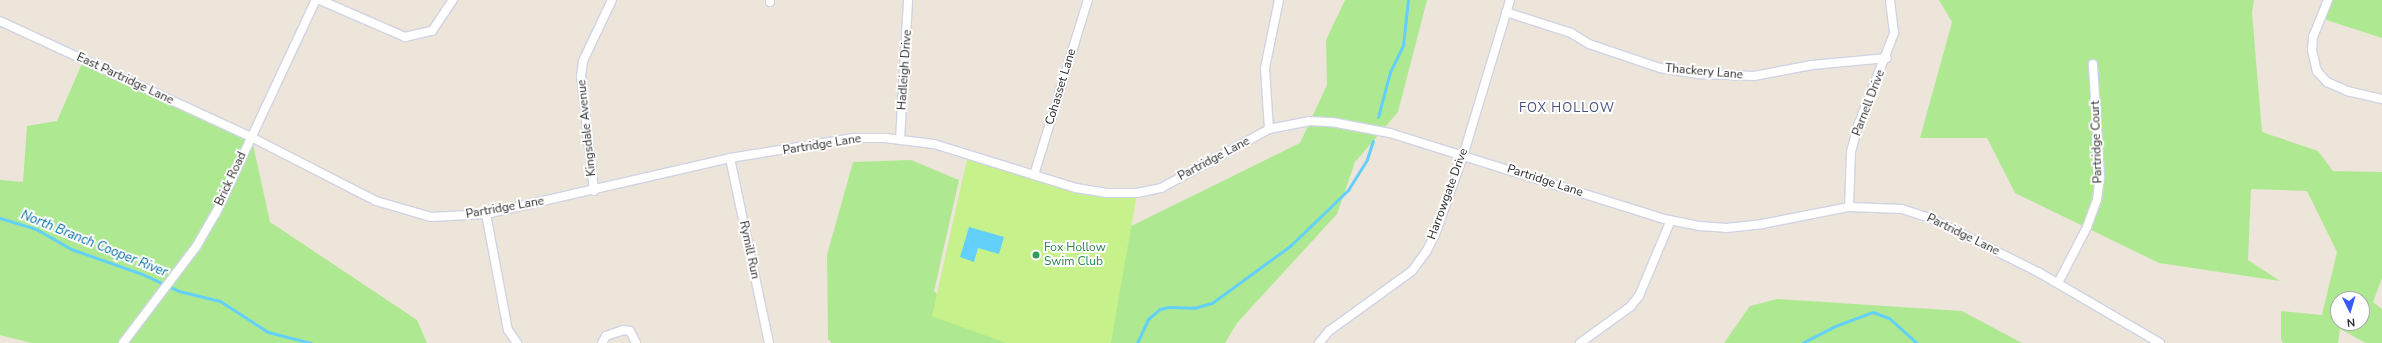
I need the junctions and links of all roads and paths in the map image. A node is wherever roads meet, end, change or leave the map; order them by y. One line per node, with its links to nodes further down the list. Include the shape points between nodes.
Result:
1 (316, 0): 17 (street, Brick Road)
2 (320, 0): 3 (street, via 405,36 432,31)
3 (452, 0)
4 (612, 0): 22 (street, Kingsdale Avenue, via 583,61 581,76)
5 (908, 0): 18 (street, Hadleigh Drive)
6 (1088, 0): 21 (street, Cohasset Lane)
7 (1278, 0): 16 (street, via 1265,68)
8 (1510, 0): 11 (street, Harrowgate Drive)
9 (1890, 0): 13 (street, Parnell Drive, via 1894,33)
10 (2328, 0): 15 (street, via 2313,37 2312,50 2318,71 2327,82 2346,91)
11 (1506, 12): 13 (street, Thackery Lane, via 1570,33 1589,44 1660,68 1698,74 1754,76 1812,65); 19 (street, Harrowgate Drive)
12 (0, 21): 17 (street, East Partridge Lane)
13 (1887, 58): 23 (street, Parnell Drive, via 1859,122 1851,152)
14 (2093, 64): 26 (street, Partridge Court, via 2100,176 2098,200)
15 (2382, 99)
16 (1269, 129): 19 (street, Partridge Lane, via 1310,121 1332,122 1390,133); 21 (street, Partridge Lane, via 1161,188 1137,193 1106,193 1076,188)
17 (250, 137): 24 (street, Partridge Lane, via 376,201 406,212 450,218); 27 (street, Brick Road, via 216,213 196,247)
18 (900, 140): 20 (street, Partridge Lane, via 853,138); 21 (street, Partridge Lane, via 934,144)
19 (1463, 156): 25 (street, Partridge Lane); 32 (street, Harrowgate Drive, via 1435,235 1412,271 1329,331)
20 (730, 158): 22 (street, Partridge Lane); 31 (street, Rymill Run)
21 (1034, 174)
22 (594, 191): 24 (street, Partridge Lane)
23 (1849, 208): 25 (street, Partridge Lane, via 1726,228); 26 (street, Partridge Lane, via 1902,209 1930,218)
24 (486, 214): 28 (street, via 508,330)
25 (1671, 220): 33 (street, via 1639,296 1630,307)
26 (2058, 283): 34 (street, Partridge Lane)
27 (122, 343)
28 (517, 343)
29 (602, 343): 30 (street, via 606,336 623,330 630,331)
30 (636, 343)
31 (769, 343)
32 (1318, 343)
33 (1580, 343)
34 (2160, 343)

